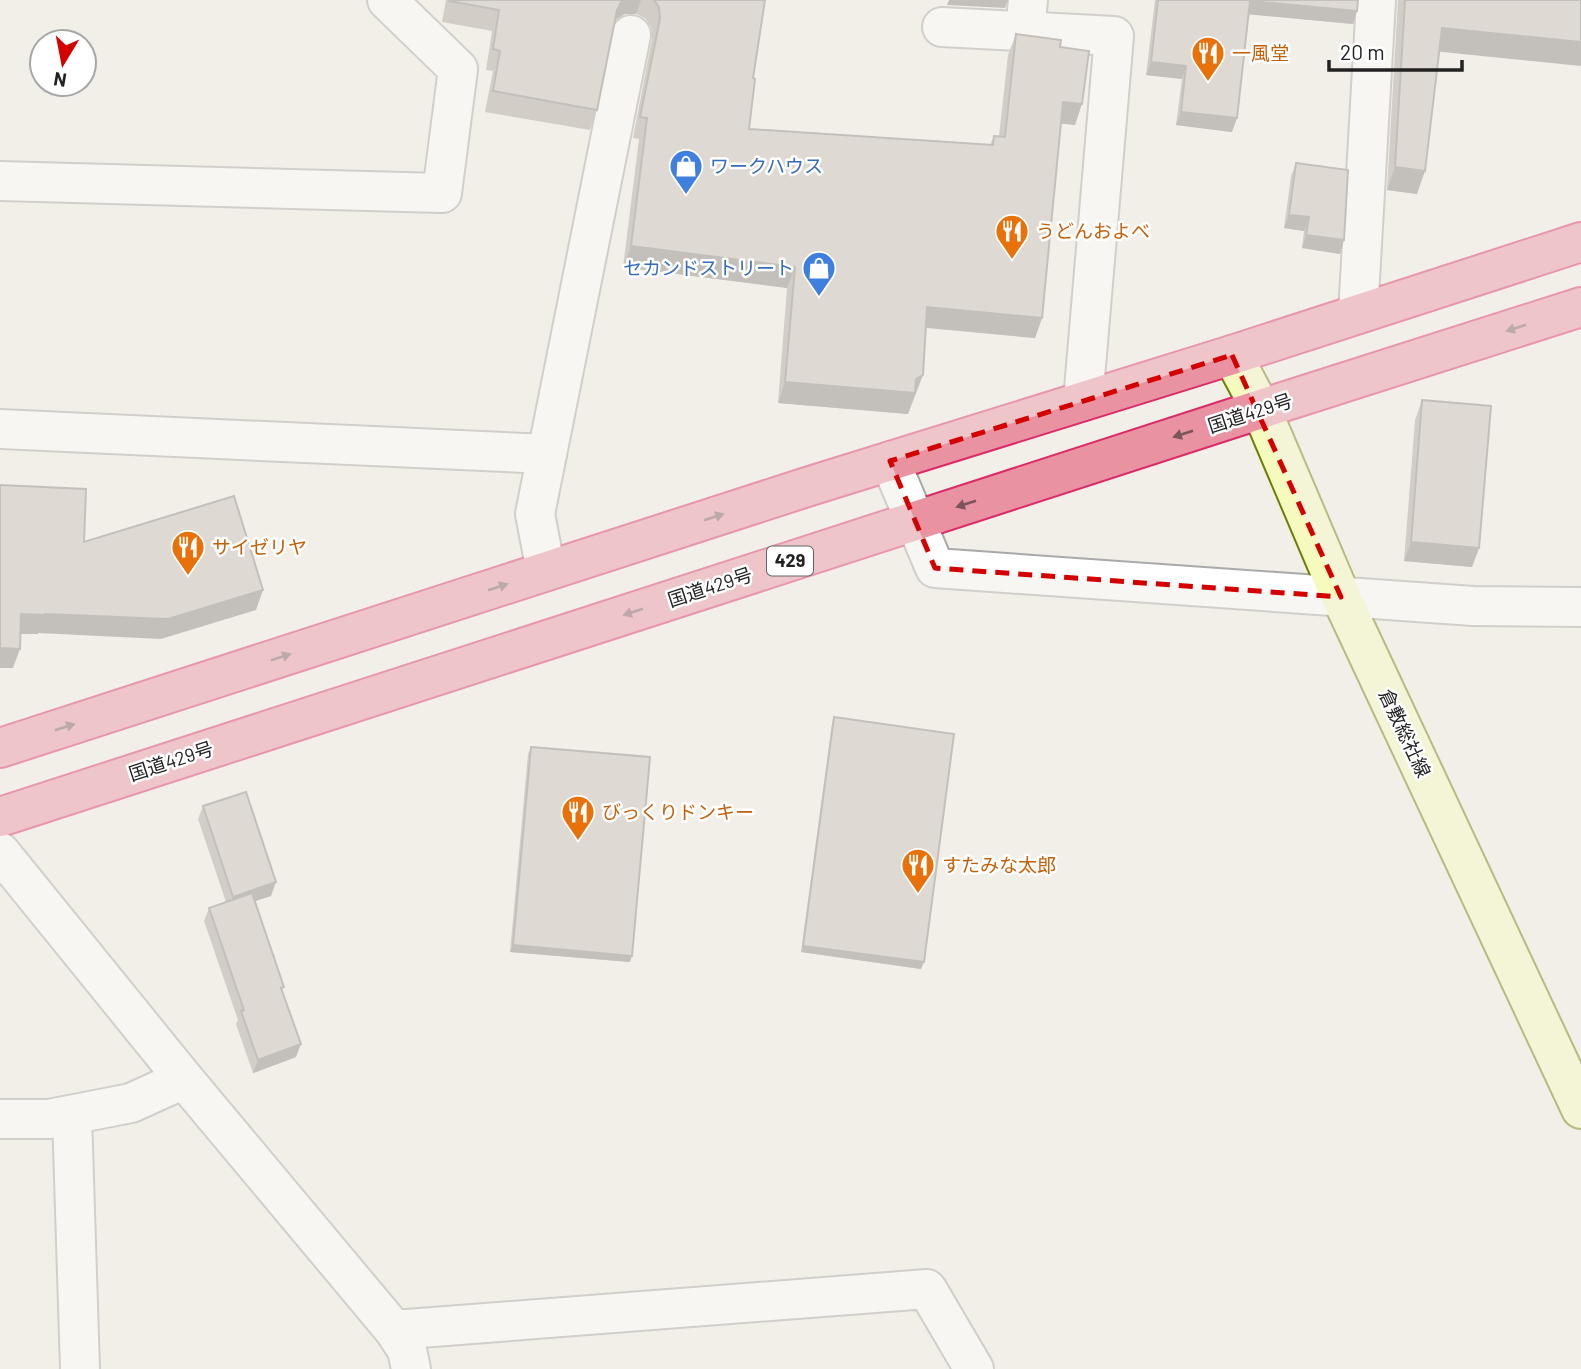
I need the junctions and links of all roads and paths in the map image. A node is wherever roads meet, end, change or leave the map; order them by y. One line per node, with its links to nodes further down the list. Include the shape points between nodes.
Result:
1 (387, 0): 6 (street, via 458,69 442,194)
2 (1376, 0): 9 (street)
3 (1026, 16): 4 (street); 11 (street, via 1114,36)
4 (942, 27)
5 (631, 34): 14 (street)
6 (0, 181)
7 (1581, 242): 9 (highway)
8 (1581, 307): 12 (highway, 国道429号 / 429, one-way to 12)
9 (1358, 314): 10 (highway)
10 (1232, 355): 11 (highway); 12 (main road, 倉敷総社線)
11 (1083, 401): 15 (highway)
12 (1261, 409): 16 (highway, 国道429号 / 429, one-way to 16); 18 (main road, 倉敷総社線)
13 (0, 429): 14 (street)
14 (547, 454): 17 (street, via 536,514)
15 (890, 461): 16 (street); 17 (highway, one-way to 15)
16 (915, 521): 18 (street, via 934,568); 21 (highway, 国道429号 / 429, one-way to 21)
17 (546, 571): 20 (highway, one-way to 17)
18 (1341, 597): 19 (street); 24 (main road, 倉敷総社線)
19 (1581, 607)
20 (0, 748)
21 (0, 817)
22 (0, 852): 23 (street)
23 (184, 1079): 25 (street, via 131,1104); 27 (street)
24 (1581, 1109)
25 (72, 1115): 26 (street); 28 (street)
26 (0, 1119)
27 (394, 1329): 29 (street, via 407,1350); 30 (street, via 927,1289)
28 (80, 1369)
29 (411, 1369)
30 (974, 1369)

